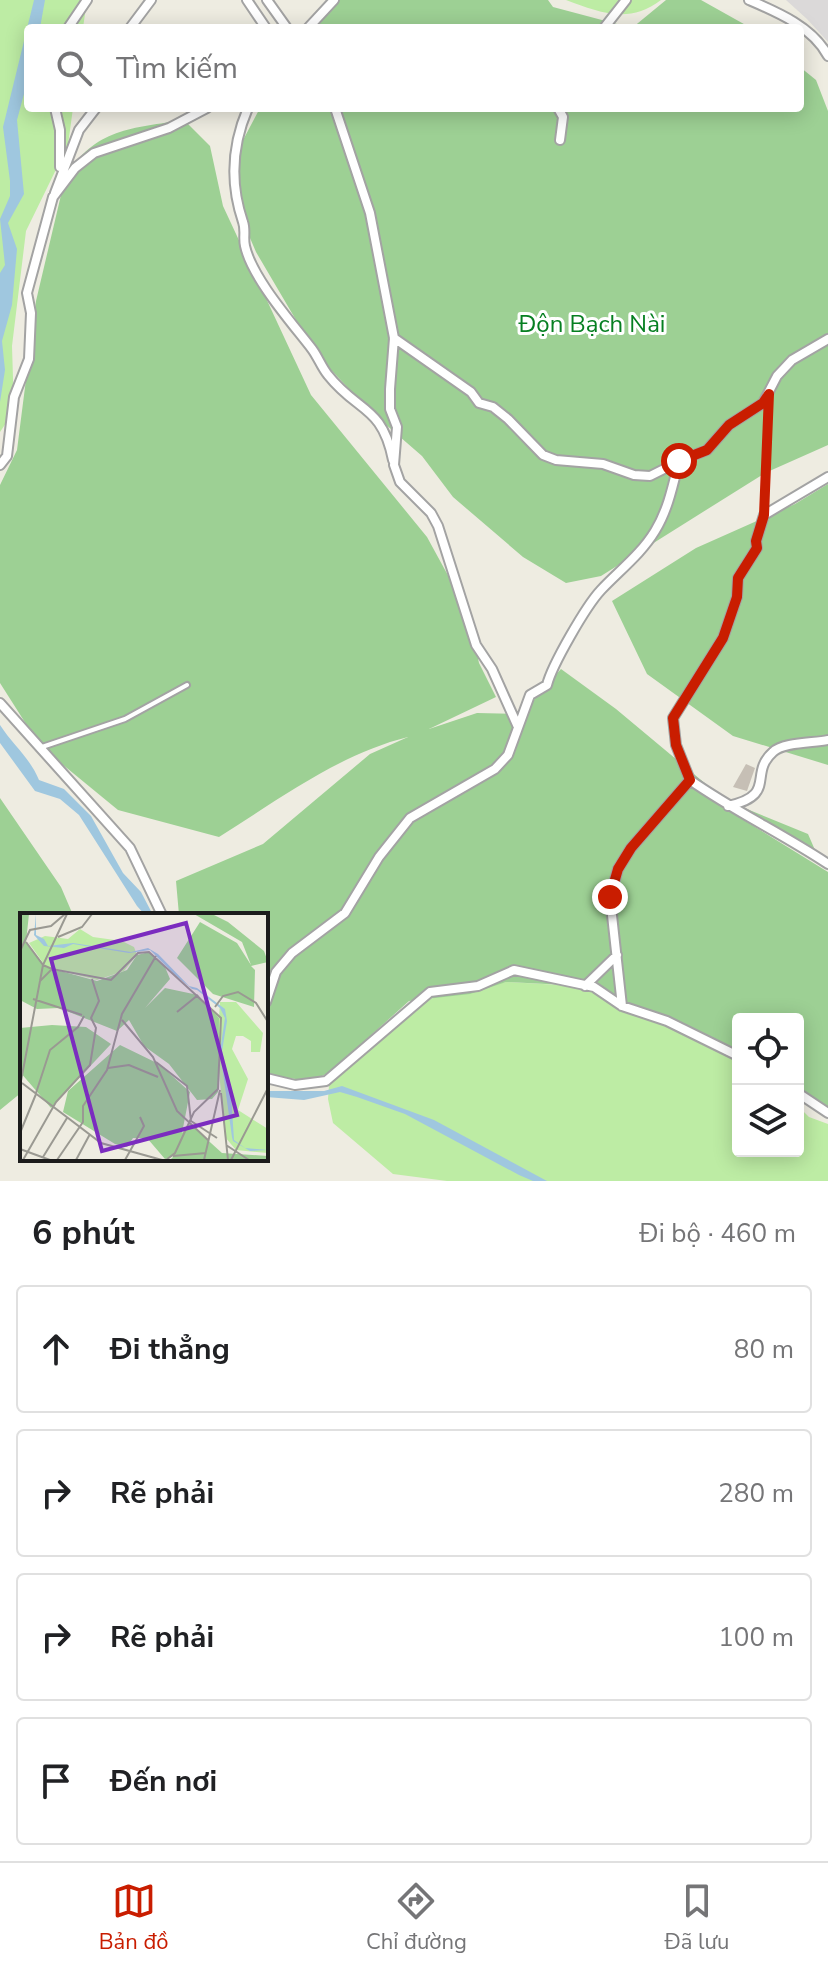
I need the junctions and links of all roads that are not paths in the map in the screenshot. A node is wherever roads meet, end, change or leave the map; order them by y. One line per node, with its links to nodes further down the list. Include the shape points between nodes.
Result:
1 (87, 0): 8 (street)
2 (151, 0): 9 (street)
3 (247, 0): 10 (street)
4 (267, 0): 11 (street)
5 (334, 0): 12 (street)
6 (626, 0): 13 (street)
7 (749, 0): 14 (street)
8 (71, 24)
9 (133, 24)
10 (263, 24)
11 (284, 24)
12 (312, 24)
13 (607, 24)
14 (793, 24)
15 (804, 33): 16 (street)
16 (827, 53)
17 (56, 112): 24 (street)
18 (93, 112): 24 (street)
19 (199, 112): 25 (street, via 169,128 103,148 75,168)
20 (246, 112): 31 (street, via 238,134 234,176 245,246 258,274 327,374 377,417 388,436)
21 (336, 112): 26 (street, via 370,213)
22 (560, 112): 23 (street)
23 (560, 140)
24 (60, 172): 25 (street)
25 (53, 197): 30 (street, via 27,293 29,359 14,397 7,456)
26 (394, 338): 29 (street, via 479,403 493,407 543,455 650,476); 31 (street)
27 (828, 339): 28 (street, via 792,360)
28 (769, 394): 29 (street, via 707,450); 33 (lane)
29 (679, 461): 36 (street, via 658,527 599,592 552,664 547,685 530,695)
30 (0, 465)
31 (394, 465): 36 (street, via 400,482 438,526 476,645)
32 (828, 477): 33 (street)
33 (764, 515): 39 (street, via 757,548 738,578 723,638 673,718 676,745)
34 (187, 685): 38 (lane, via 125,719)
35 (0, 703): 38 (street)
36 (518, 727): 45 (street, via 508,755 495,769 410,818 345,913 292,953 276,972)
37 (828, 740): 40 (street, via 777,748 767,760 758,793)
38 (38, 748): 42 (street, via 130,848)
39 (690, 780): 40 (street); 43 (street, via 618,869 610,897)
40 (727, 806): 41 (street)
41 (828, 864)
42 (161, 913)
43 (617, 955): 44 (street); 46 (street)
44 (584, 986): 46 (street); 48 (street, via 514,970 478,986 430,992 326,1081 295,1085)
45 (268, 996)
46 (622, 1006): 47 (street)
47 (732, 1053)
48 (268, 1078)
49 (804, 1097): 50 (street)
50 (828, 1113)

